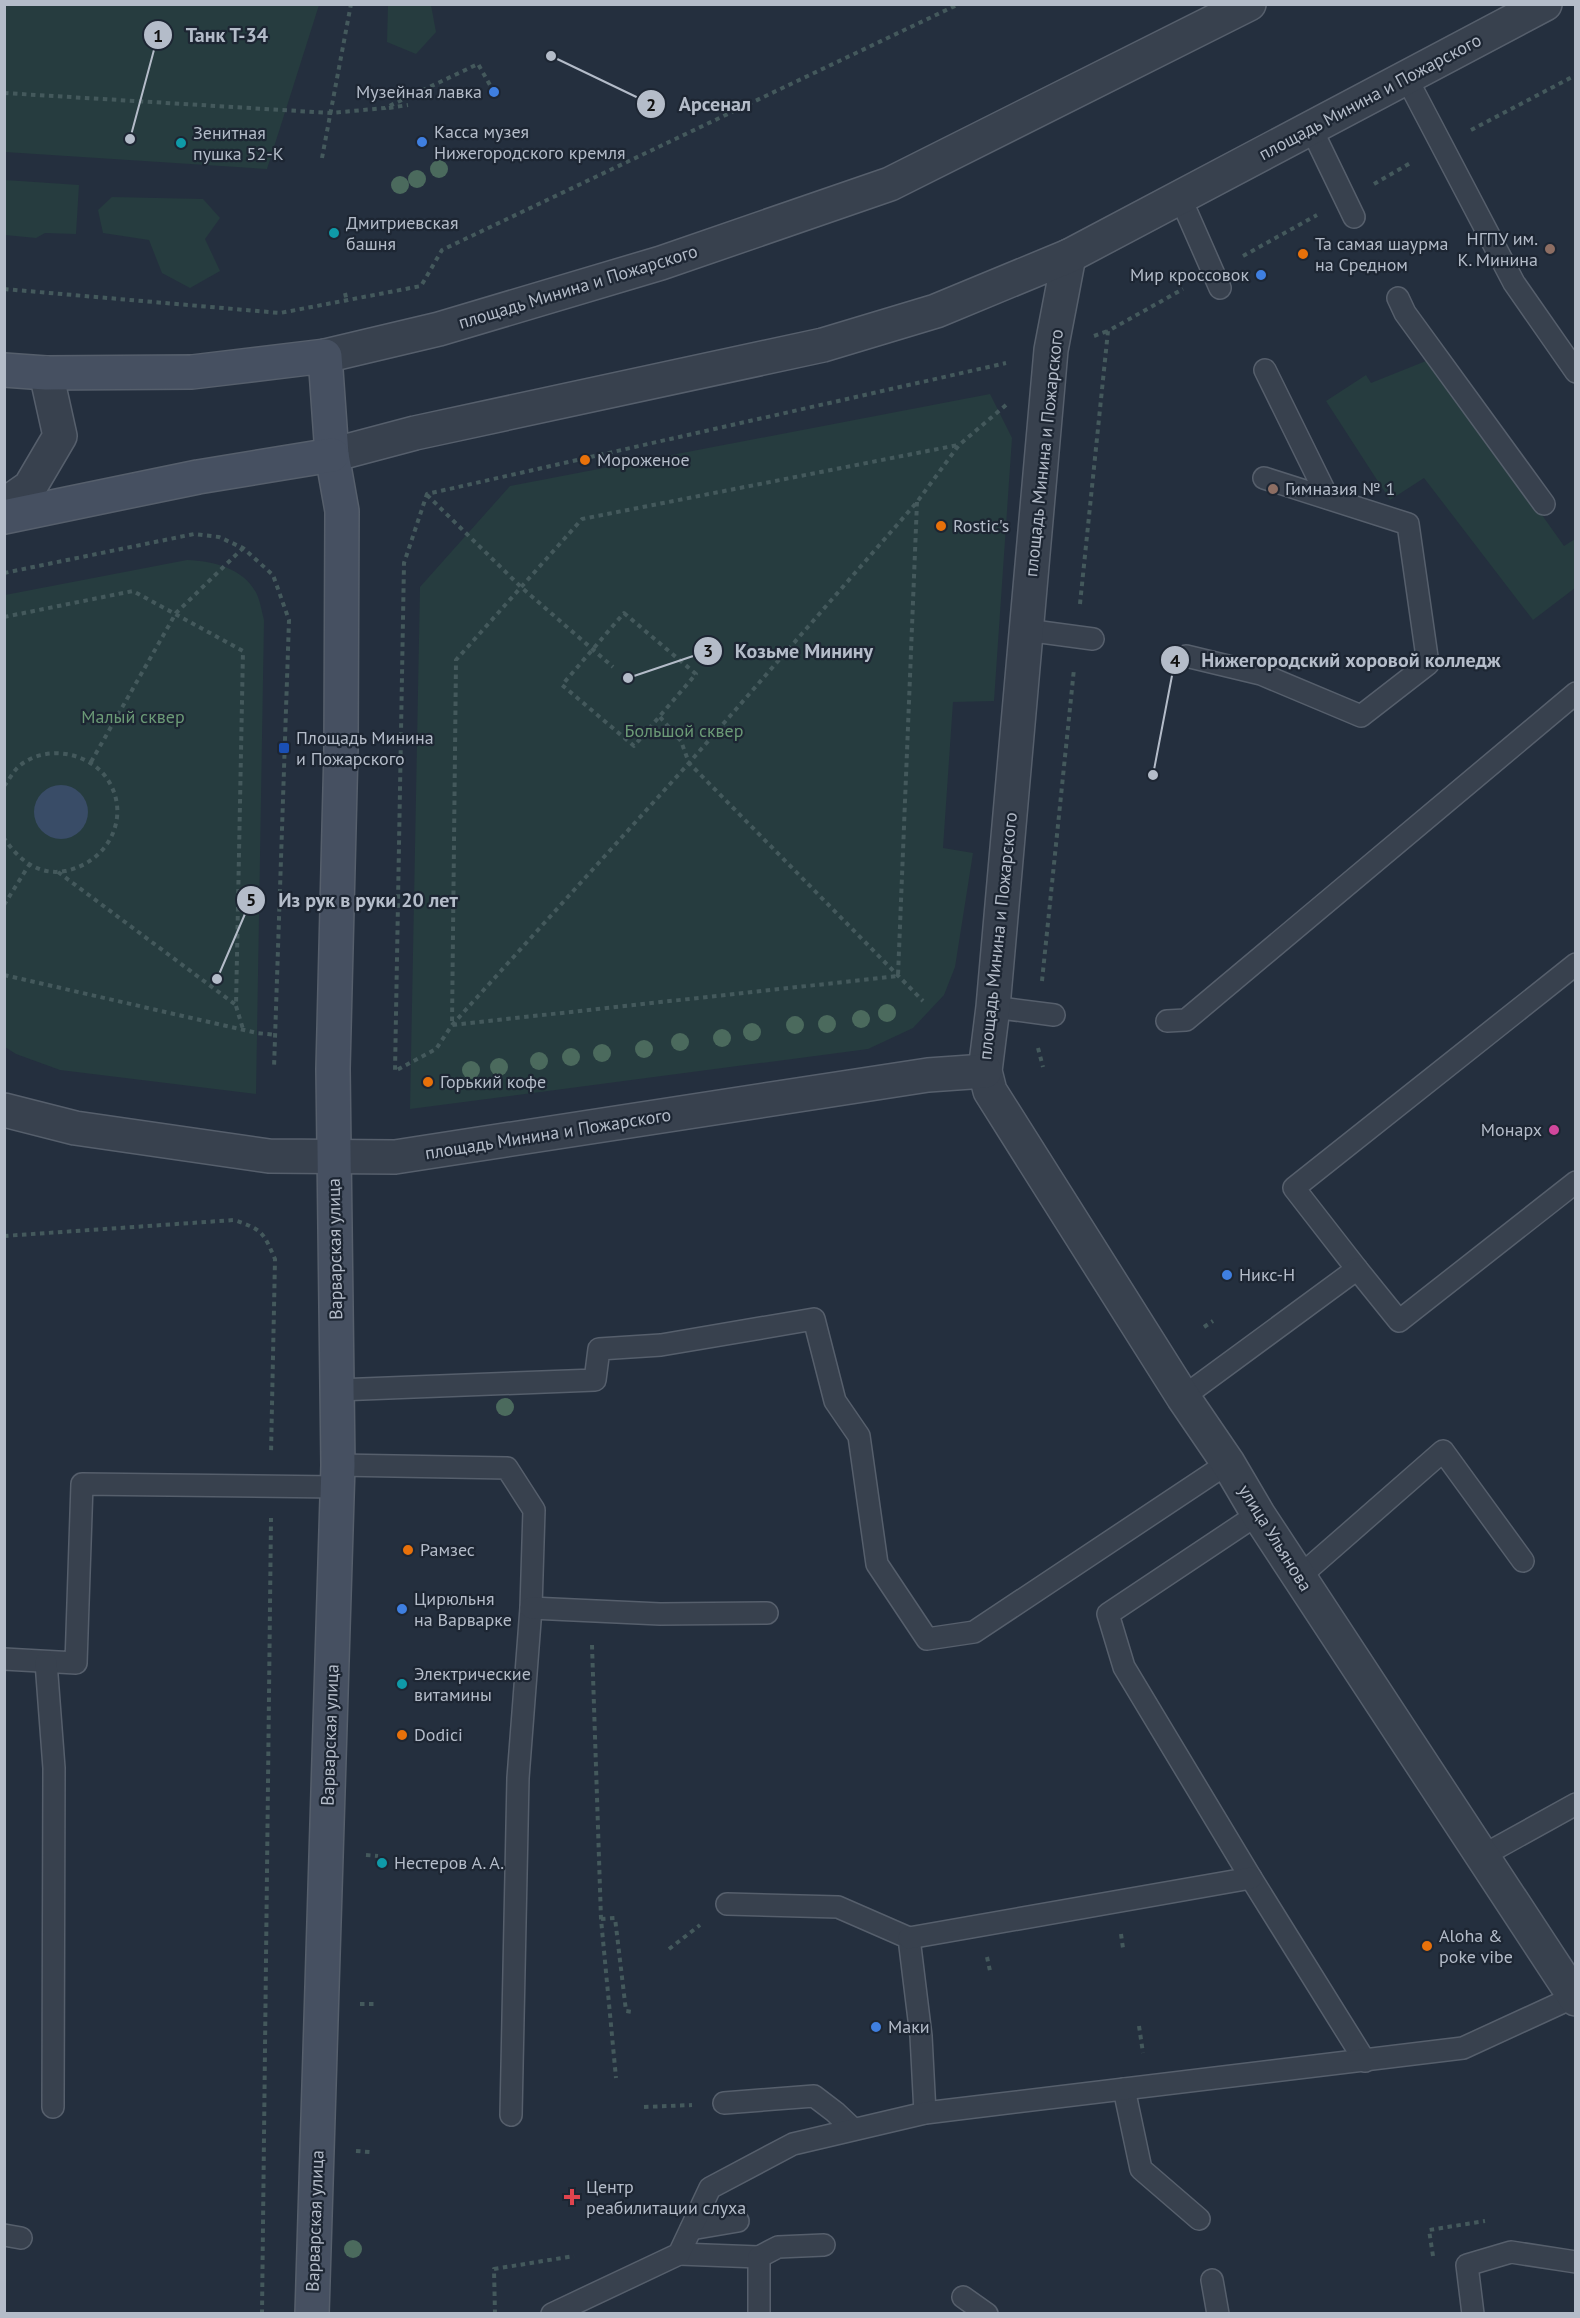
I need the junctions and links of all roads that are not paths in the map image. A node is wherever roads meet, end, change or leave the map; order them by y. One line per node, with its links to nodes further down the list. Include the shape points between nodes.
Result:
1 (1249, 4): 10 (street, площадь Минина и Пожарского, via 890,184 661,263 439,329)
2 (1545, 4): 3 (street, площадь Минина и Пожарского)
3 (1407, 77): 4 (street, площадь Минина и Пожарского); 13 (lane, via 1515,283)
4 (1311, 128): 5 (street, площадь Минина и Пожарского); 6 (lane)
5 (1180, 197): 7 (street, площадь Минина и Пожарского); 8 (lane)
6 (1350, 208)
7 (1069, 256): 15 (street, площадь Минина и Пожарского, via 936,310 823,345 415,433); 21 (street, площадь Минина и Пожарского, via 1051,350)
8 (1216, 281)
9 (1398, 298): 18 (lane)
10 (325, 356): 14 (main road, площадь Минина и Пожарского, via 192,372); 15 (main road)
11 (1265, 369): 17 (lane)
12 (4, 370): 14 (main road, площадь Минина и Пожарского)
13 (1575, 372)
14 (46, 373): 19 (street, via 60,436 30,487)
15 (332, 455): 20 (main road, площадь Минина и Пожарского, via 198,477); 31 (main road, via 342,511)
16 (1264, 478): 17 (lane)
17 (1329, 498): 23 (lane, via 1408,524 1428,664 1361,716 1261,674)
18 (1544, 504)
19 (4, 505)
20 (4, 518)
21 (1026, 630): 22 (lane); 26 (street, площадь Минина и Пожарского)
22 (1085, 639)
23 (1186, 656)
24 (1575, 693): 28 (lane, via 1186,1020)
25 (1575, 964): 33 (lane, via 1294,1188)
26 (993, 1006): 27 (lane); 29 (street, площадь Минина и Пожарского)
27 (1047, 1013)
28 (1167, 1021)
29 (985, 1071): 31 (street, площадь Минина и Пожарского, via 928,1075 395,1157); 35 (street, улица Ульянова, via 990,1090)
30 (4, 1110): 31 (street, площадь Минина и Пожарского, via 75,1128 269,1156)
31 (334, 1157): 34 (main road, Варварская улица)
32 (1575, 1182): 33 (lane, via 1399,1321)
33 (1357, 1269): 35 (lane)
34 (337, 1390): 36 (lane, via 595,1380 599,1349 661,1345 814,1319 835,1401 859,1436 877,1564 927,1639 974,1632); 37 (main road, Варварская улица)
35 (1183, 1397): 36 (street, улица Ульянова)
36 (1228, 1463): 38 (street, улица Ульянова)
37 (338, 1476): 41 (lane, via 507,1468 534,1510); 44 (lane, via 271,1486 82,1484 76,1663); 67 (main road, Варварская улица)
38 (1258, 1514): 40 (street, улица Ульянова); 47 (lane, via 1108,1614 1124,1667)
39 (1523, 1561): 40 (lane, via 1443,1451)
40 (1299, 1577): 46 (street, улица Ульянова)
41 (531, 1608): 42 (lane); 56 (lane, via 518,1778)
42 (767, 1613)
43 (4, 1659): 44 (lane)
44 (46, 1662): 54 (lane, via 54,1768)
45 (1575, 1804): 46 (lane)
46 (1482, 1856): 50 (street, улица Ульянова)
47 (1251, 1878): 49 (lane); 51 (lane)
48 (727, 1904): 49 (lane, via 838,1907)
49 (909, 1938): 55 (lane, via 921,2036)
50 (1575, 1998): 51 (lane, via 1463,2048)
51 (1365, 2061): 52 (lane)
52 (1124, 2089): 55 (lane); 58 (lane, via 1141,2169)
53 (724, 2103): 57 (lane, via 814,2096)
54 (53, 2107)
55 (925, 2113): 57 (lane)
56 (511, 2115)
57 (853, 2129): 60 (lane, via 793,2144 710,2188)
58 (1199, 2219)
59 (738, 2221): 60 (lane)
60 (691, 2229): 62 (lane)
61 (824, 2245): 63 (lane, via 777,2247)
62 (679, 2254): 63 (lane); 68 (lane)
63 (759, 2257): 69 (lane)
64 (1575, 2262): 72 (lane, via 1510,2252 1467,2265)
65 (1212, 2280): 71 (lane)
66 (963, 2297): 70 (lane)
67 (312, 2313)
68 (552, 2313)
69 (759, 2313)
70 (987, 2313)
71 (1218, 2313)
72 (1473, 2313)

